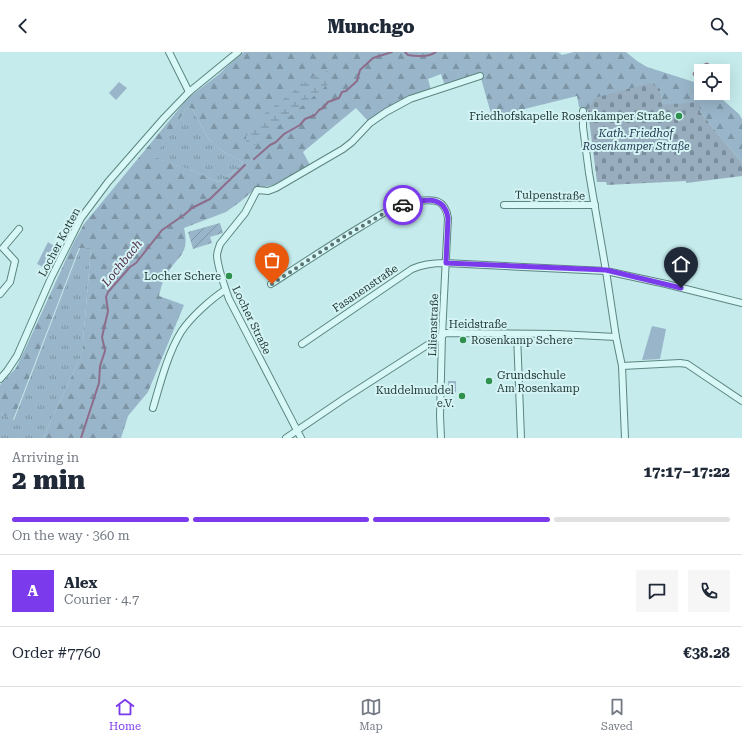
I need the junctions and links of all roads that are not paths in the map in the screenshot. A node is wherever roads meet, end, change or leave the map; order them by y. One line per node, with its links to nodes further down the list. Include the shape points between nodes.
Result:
1 (169, 52): 4 (street)
2 (238, 52): 4 (street, Locher Kotten)
3 (480, 76): 12 (street, Locher Straße, via 410,99 370,123 343,149 286,183 268,191 257,190 245,213 218,249 218,260)
4 (189, 92): 20 (street, Locher Kotten, via 108,182 81,218 17,356)
5 (583, 111): 7 (street, via 584,135)
6 (504, 204): 7 (street, Tulpenstraße)
7 (595, 206): 10 (street)
8 (19, 229): 13 (street, via 3,248 16,261 10,282)
9 (446, 263): 10 (street, Fasanenstraße); 11 (street, Lilienstraße, via 447,212 441,204 429,200 409,203 390,210); 16 (street, Lilienstraße); 18 (street, Fasanenstraße, via 422,265 412,269)
10 (606, 270): 14 (street, Fasanenstraße); 17 (street)
11 (272, 284)
12 (226, 290): 22 (street, via 216,296 181,332 167,364); 23 (street, Locher Straße)
13 (0, 294)
14 (742, 303)
15 (517, 334): 16 (street, Heidstraße, via 449,332); 17 (street, Heidstraße); 27 (street)
16 (442, 335): 23 (street, Heidstraße); 26 (street, Lilienstraße)
17 (616, 337): 19 (street)
18 (302, 344)
19 (622, 366): 21 (street, via 684,363); 28 (street)
20 (0, 379)
21 (742, 401)
22 (153, 408)
23 (297, 430): 24 (street, Heidstraße); 25 (street, Locher Straße)
24 (286, 438)
25 (301, 438)
26 (441, 438)
27 (521, 438)
28 (625, 438)

